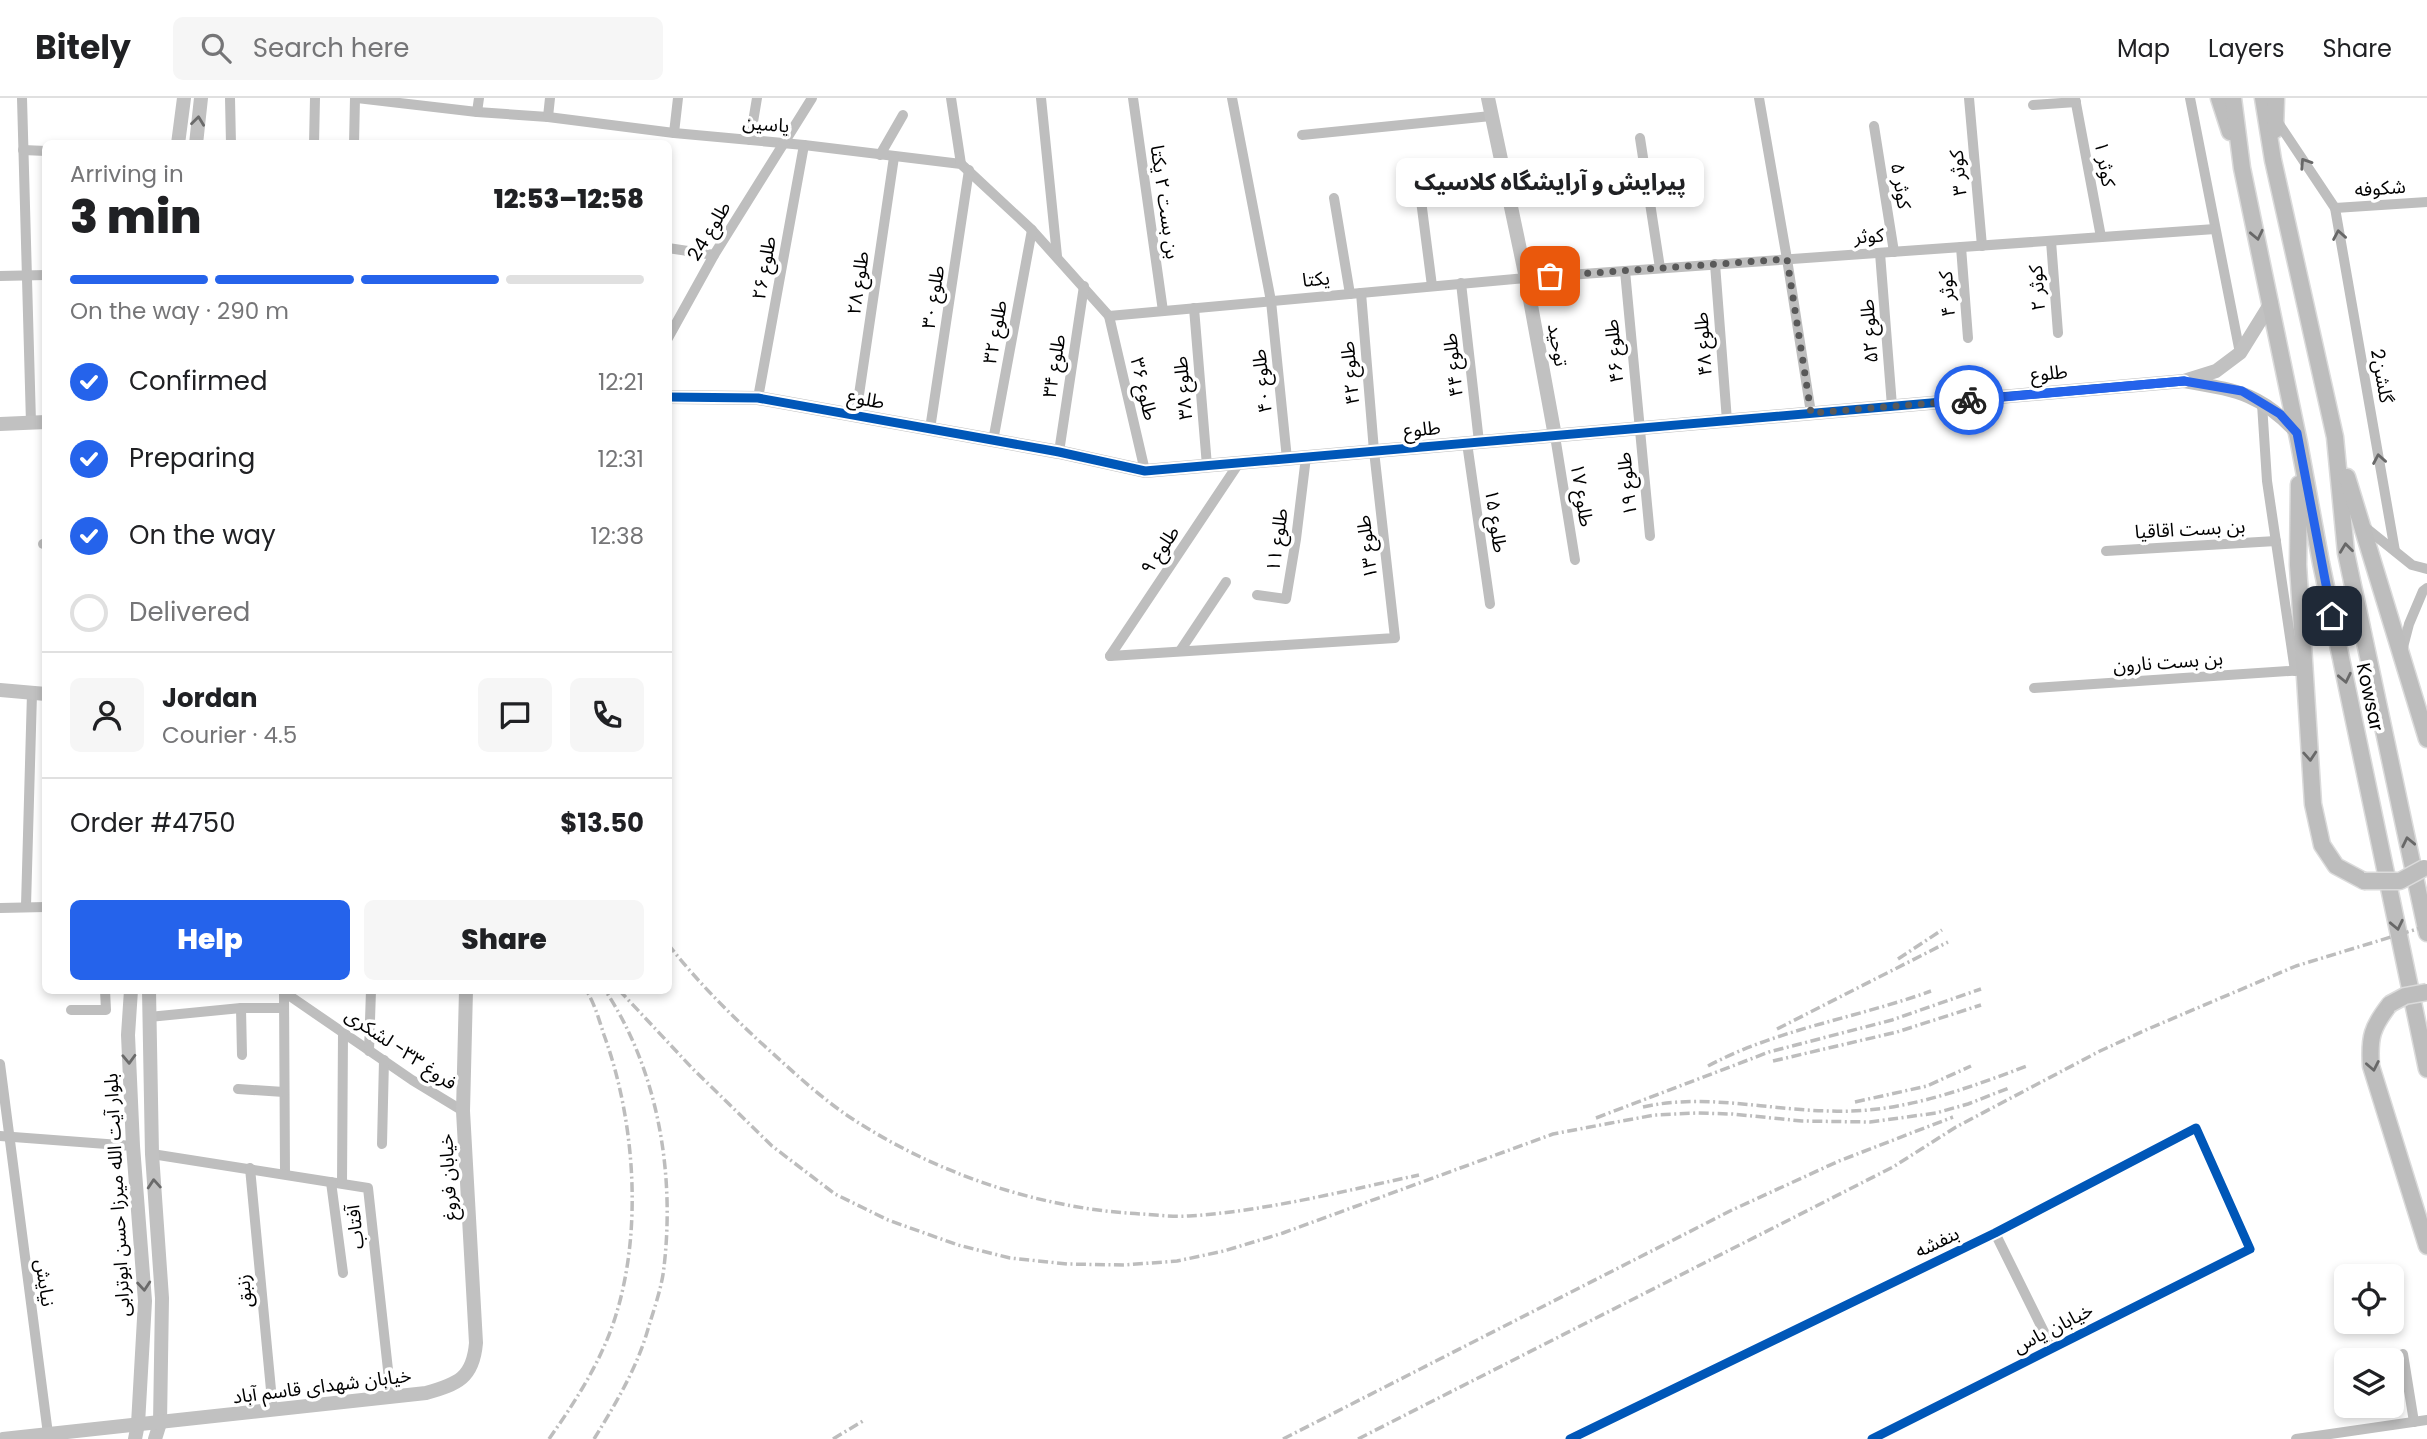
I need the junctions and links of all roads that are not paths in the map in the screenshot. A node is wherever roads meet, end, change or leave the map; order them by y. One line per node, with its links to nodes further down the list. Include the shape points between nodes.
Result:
1 (22, 98): 44 (street)
2 (184, 98): 36 (street)
3 (201, 98): 37 (street, one-way to 3)
4 (230, 98): 38 (street)
5 (315, 98): 39 (street)
6 (356, 98): 24 (street, یاسین); 40 (street)
7 (479, 98): 27 (street)
8 (550, 98): 30 (street)
9 (678, 98): 33 (street)
10 (757, 98): 41 (street)
11 (812, 98): 42 (street, طلوع 24)
12 (951, 98): 49 (street, طلوع ۳۰)
13 (1041, 98): 65 (street)
14 (1133, 98): 81 (street, بن بست ۲ یکتا)
15 (1231, 98): 78 (street, طلوع ۴۰)
16 (1488, 98): 29 (street, توحید)
17 (1759, 98): 66 (street)
18 (1969, 98): 59 (street, کوثر ۳)
19 (2190, 98): 55 (street)
20 (2219, 98): 50 (main road)
21 (2233, 98): 50 (main road)
22 (2263, 98): 48 (main road)
23 (2276, 98): 31 (main road)
24 (402, 100): 27 (street, یاسین)
25 (2075, 100): 26 (street); 57 (street, کوثر ۱)
26 (2034, 106)
27 (477, 112): 30 (street, یاسین)
28 (903, 114): 46 (street)
29 (1491, 116): 34 (street); 73 (street, توحید)
30 (548, 117): 33 (street, یاسین)
31 (2275, 118): 48 (main road); 54 (street, one-way to 31)
32 (1874, 126): 62 (street, کوثر ۵)
33 (674, 133): 41 (street, یاسین)
34 (1302, 135)
35 (1640, 138): 68 (street)
36 (179, 140)
37 (196, 140)
38 (231, 140)
39 (314, 140)
40 (354, 140)
41 (750, 140): 42 (street, یاسین)
42 (783, 144): 43 (street, یاسین); 64 (street, طلوع 24)
43 (804, 145): 46 (street, یاسین); 89 (street, طلوع ۲۶)
44 (23, 150): 45 (street); 70 (street)
45 (42, 150)
46 (880, 155): 47 (street, یاسین)
47 (894, 157): 49 (street, یاسین); 93 (street, طلوع ۲۸)
48 (2273, 160): 100 (main road, Kowsar)
49 (965, 167): 56 (street); 98 (street, طلوع ۳۰)
50 (2242, 168): 79 (main road, Kowsar, one-way to 79)
51 (1418, 177): 76 (street)
52 (1334, 198): 77 (street, طلوع ۴۲)
53 (2427, 202): 54 (street, شکوفه)
54 (2335, 208): 115 (street, گلشن2, one-way to 54)
55 (2215, 229): 57 (street, کوثر); 86 (street)
56 (1032, 230): 65 (street); 102 (street, طلوع ۳۲)
57 (2101, 237): 58 (street, کوثر)
58 (2051, 241): 59 (street, کوثر); 84 (street, کوثر ۲)
59 (1982, 246): 60 (street, کوثر)
60 (1961, 247): 62 (street, کوثر); 85 (street, کوثر ۴)
61 (672, 249): 64 (street)
62 (1894, 252): 63 (street, کوثر)
63 (1880, 253): 66 (street, کوثر); 91 (street, طلوع ۵۲)
64 (715, 255): 83 (street, طلوع 24)
65 (1057, 256): 75 (street)
66 (1787, 259): 67 (street, کوثر); 92 (street)
67 (1715, 264): 68 (street, کوثر); 94 (street, طلوع ۴۸)
68 (1660, 268): 69 (street, کوثر)
69 (1625, 271): 73 (street, کوثر); 97 (street, طلوع ۴۶)
70 (27, 275): 71 (street); 72 (street); 95 (street)
71 (42, 275)
72 (0, 276)
73 (1526, 278): 74 (street, یکتا); 99 (street, توحید)
74 (1461, 284): 76 (street, یکتا); 103 (street, طلوع ۴۴)
75 (1084, 286): 82 (street); 105 (street, طلوع ۳۴)
76 (1432, 286): 77 (street, یکتا)
77 (1356, 293): 78 (street, یکتا); 104 (street, طلوع ۴۲)
78 (1272, 301): 80 (street, یکتا); 107 (street, طلوع ۴۰)
79 (2271, 303): 86 (street); 101 (main road, Kowsar)
80 (1194, 308): 81 (street, یکتا); 109 (street, طلوع ۳۸)
81 (1163, 311): 82 (street, یکتا)
82 (1109, 316): 110 (street, طلوع ۳۶)
83 (672, 331)
84 (2058, 333)
85 (1968, 338)
86 (2240, 353): 87 (street, via 2216,371)
87 (2184, 381): 90 (street, via 2242,391); 91 (street, طلوع)
88 (672, 397): 89 (street, طلوع)
89 (758, 398): 93 (street, طلوع)
90 (2262, 404): 101 (street, via 2280,414); 113 (street)
91 (1892, 406): 92 (street, طلوع)
92 (1811, 413): 94 (street, طلوع)
93 (856, 415): 98 (street, طلوع)
94 (1727, 421): 97 (street, طلوع)
95 (38, 422): 96 (street)
96 (0, 424)
97 (1639, 428): 99 (street, طلوع); 112 (street, طلوع ۱۹)
98 (930, 429): 102 (street, طلوع)
99 (1555, 436): 103 (street, طلوع); 116 (street, طلوع ۱۷)
100 (2336, 437): 111 (main road); 133 (main road, Kowsar, one-way to 100, via 2346,553)
101 (2298, 438): 124 (main road); 151 (main road, Kowsar, one-way to 151)
102 (993, 441): 105 (street, طلوع)
103 (1473, 443): 104 (street, طلوع); 121 (street, طلوع ۱۵)
104 (1374, 451): 106 (street, طلوع); 122 (street, طلوع ۱۳, via 1395,638)
105 (1059, 452): 110 (street, طلوع)
106 (1306, 457): 107 (street, طلوع); 120 (street, طلوع ۱۱, via 1286,599)
107 (1287, 459): 108 (street, طلوع)
108 (1239, 463): 109 (street, طلوع); 122 (street, طلوع ۹, via 1110,656)
109 (1207, 466): 110 (street, طلوع)
110 (1145, 471)
111 (2360, 523): 115 (street); 123 (main road)
112 (1650, 536)
113 (2276, 541): 114 (street, بن بست اقاقیا); 124 (street)
114 (2106, 551)
115 (2395, 551): 117 (street, via 2412,565)
116 (1575, 560)
117 (2427, 569)
118 (1226, 582): 122 (street)
119 (2427, 588): 123 (street)
120 (1257, 595)
121 (1490, 604)
122 (1180, 651)
123 (2401, 653): 128 (main road)
124 (2300, 671): 125 (street, بن بست نارون); 129 (main road, one-way to 129, bridge, via 2313,804 2322,845 2336,866 2364,881 2400,881)
125 (2034, 688)
126 (0, 690): 127 (street)
127 (39, 694): 130 (street)
128 (2427, 739)
129 (2426, 866)
130 (26, 906): 131 (street); 132 (street)
131 (42, 907)
132 (0, 908)
133 (2427, 933)
134 (2427, 992): 163 (main road, one-way to 163, bridge, via 2390,1004 2376,1022 2369,1042 2371,1066)
135 (106, 994): 144 (street, via 106,1010)
136 (131, 994): 157 (street, بلوار آیت الله میرزا حسن ابوترابی, one-way to 157)
137 (149, 994): 145 (street, بلوار آیت الله میرزا حسن ابوترابی)
138 (284, 994): 143 (street)
139 (288, 994): 146 (street, فروغ ۳۳- لشکری)
140 (371, 994): 147 (street)
141 (466, 994): 154 (street, خیابان فروغ)
142 (241, 1008): 143 (street); 145 (street); 148 (street)
143 (283, 1008): 153 (street)
144 (71, 1010)
145 (149, 1017): 158 (street, بلوار آیت الله میرزا حسن ابوترابی)
146 (344, 1033): 147 (street, فروغ ۳۳- لشکری); 161 (street)
147 (369, 1051): 149 (street, فروغ ۳۳- لشکری)
148 (242, 1055)
149 (383, 1060): 154 (street, فروغ ۳۳- لشکری); 156 (street)
150 (0, 1064): 155 (street, نيايش)
151 (2427, 1069)
152 (238, 1089): 153 (street)
153 (284, 1092): 160 (street)
154 (463, 1111): 167 (street, خیابان فروغ)
155 (4, 1136): 157 (street); 176 (street, نيايش)
156 (382, 1144)
157 (132, 1146): 174 (street, بلوار آیت الله میرزا حسن ابوترابی, one-way to 174, via 145,1301)
158 (152, 1154): 159 (street, آفتاب); 173 (street, بلوار آیت الله میرزا حسن ابوترابی, one-way to 158, via 162,1298)
159 (250, 1168): 160 (street, آفتاب); 170 (street, زنبق)
160 (285, 1174): 161 (street, آفتاب)
161 (337, 1183): 165 (street); 169 (street, آفتاب, via 368,1188)
162 (1995, 1233): 164 (street, بنفشه, via 2196,1128); 166 (street); 180 (street, بنفشه)
163 (2427, 1246)
164 (2250, 1249): 166 (street, خیابان یاس)
165 (343, 1273)
166 (2052, 1348): 181 (street, خیابان یاس)
167 (475, 1360): 169 (street, خیابان شهدای قاسم آباد, via 453,1386)
168 (2404, 1360): 172 (street)
169 (391, 1397): 170 (street, خیابان شهدای قاسم آباد)
170 (273, 1411): 173 (street, خیابان شهدای قاسم آباد)
171 (2427, 1420): 172 (street)
172 (2414, 1422): 175 (street)
173 (160, 1423): 174 (street, خیابان شهدای قاسم آباد); 179 (street, بلوار آیت الله میرزا حسن ابوترابی)
174 (138, 1424): 176 (street); 178 (street, بلوار آیت الله میرزا حسن ابوترابی)
175 (2375, 1433): 182 (street)
176 (48, 1434): 177 (street)
177 (3, 1439)
178 (135, 1439)
179 (155, 1439)
180 (1570, 1439)
181 (1872, 1439)
182 (2297, 1439)

